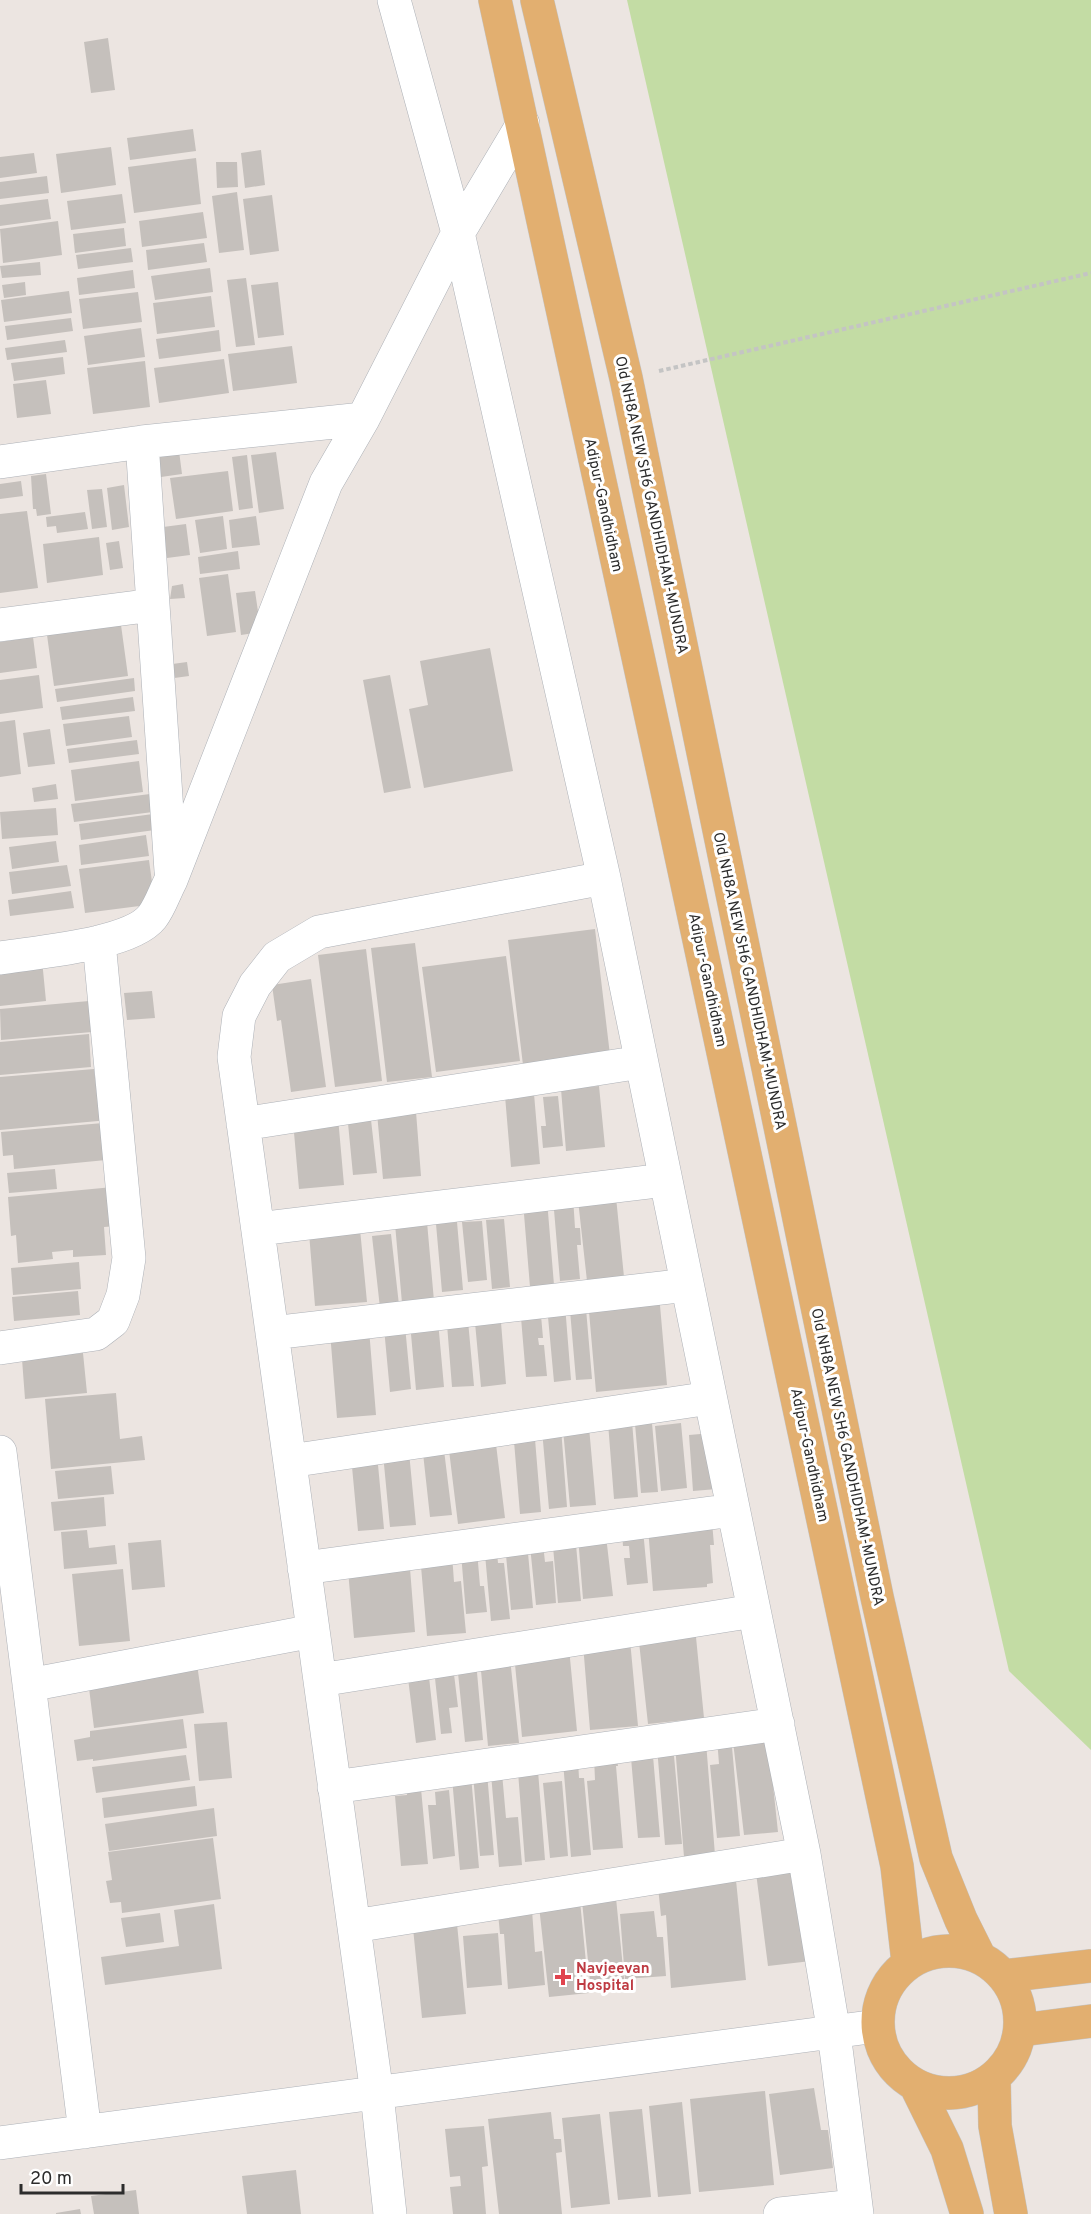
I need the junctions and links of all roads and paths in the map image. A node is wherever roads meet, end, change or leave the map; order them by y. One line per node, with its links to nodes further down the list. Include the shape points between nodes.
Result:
1 (394, 0): 5 (street)
2 (495, 0): 4 (main road, Adipur-Gandhidham)
3 (537, 0): 7 (main road, Old NH8A NEW SH6 GANDHIDHAM-MUNDRA)
4 (523, 124): 5 (street); 37 (main road, Adipur-Gandhidham, via 897,1866)
5 (458, 232): 8 (street); 13 (street)
6 (1091, 273): 7 (path)
7 (626, 378): 38 (main road, Old NH8A NEW SH6 GANDHIDHAM-MUNDRA, via 877,1597 936,1858 961,1920)
8 (363, 419): 9 (street); 14 (street, via 327,483)
9 (142, 442): 10 (street); 11 (street)
10 (0, 462)
11 (153, 605): 12 (street); 14 (street)
12 (0, 625)
13 (604, 878): 17 (street); 18 (street, via 319,932 277,957 255,985 239,1016 234,1057)
14 (171, 880): 15 (street, via 152,918 127,935)
15 (99, 942): 16 (street); 23 (street, via 129,1258 123,1295 113,1321 96,1334)
16 (0, 958)
17 (641, 1062): 18 (street); 19 (street)
18 (243, 1124): 20 (street)
19 (665, 1180): 20 (street); 21 (street)
20 (258, 1229): 22 (street)
21 (687, 1285): 22 (street); 24 (street)
22 (272, 1333): 26 (street)
23 (0, 1348)
24 (710, 1398): 26 (street); 27 (street)
25 (0, 1452): 32 (street)
26 (290, 1461): 28 (street)
27 (733, 1510): 28 (street); 29 (street)
28 (304, 1568): 30 (street)
29 (754, 1611): 31 (street); 33 (street)
30 (313, 1631): 31 (street); 32 (street)
31 (320, 1680): 34 (street)
32 (29, 1685): 47 (street)
33 (778, 1724): 34 (street); 35 (street)
34 (334, 1787): 36 (street)
35 (804, 1854): 36 (street); 43 (street)
36 (354, 1926): 46 (street)
37 (908, 1962): 38 (main road, via 931,1952 956,1950); 41 (main road, via 887,1987 880,2002)
38 (992, 1966): 39 (main road); 42 (main road, via 1018,2001)
39 (1091, 1966)
40 (1091, 2021): 42 (main road)
41 (877, 2026): 43 (street); 45 (main road, via 883,2050 897,2071)
42 (1021, 2030): 44 (main road, via 1012,2057)
43 (834, 2033): 46 (street); 49 (street)
44 (994, 2079): 45 (main road, via 969,2091 942,2094); 53 (main road, via 995,2126)
45 (916, 2086): 52 (main road, via 947,2150)
46 (377, 2094): 47 (street); 50 (street)
47 (85, 2132): 48 (street)
48 (0, 2143)
49 (856, 2210): 51 (street)
50 (390, 2214)
51 (780, 2214)
52 (968, 2214)
53 (1011, 2214)

